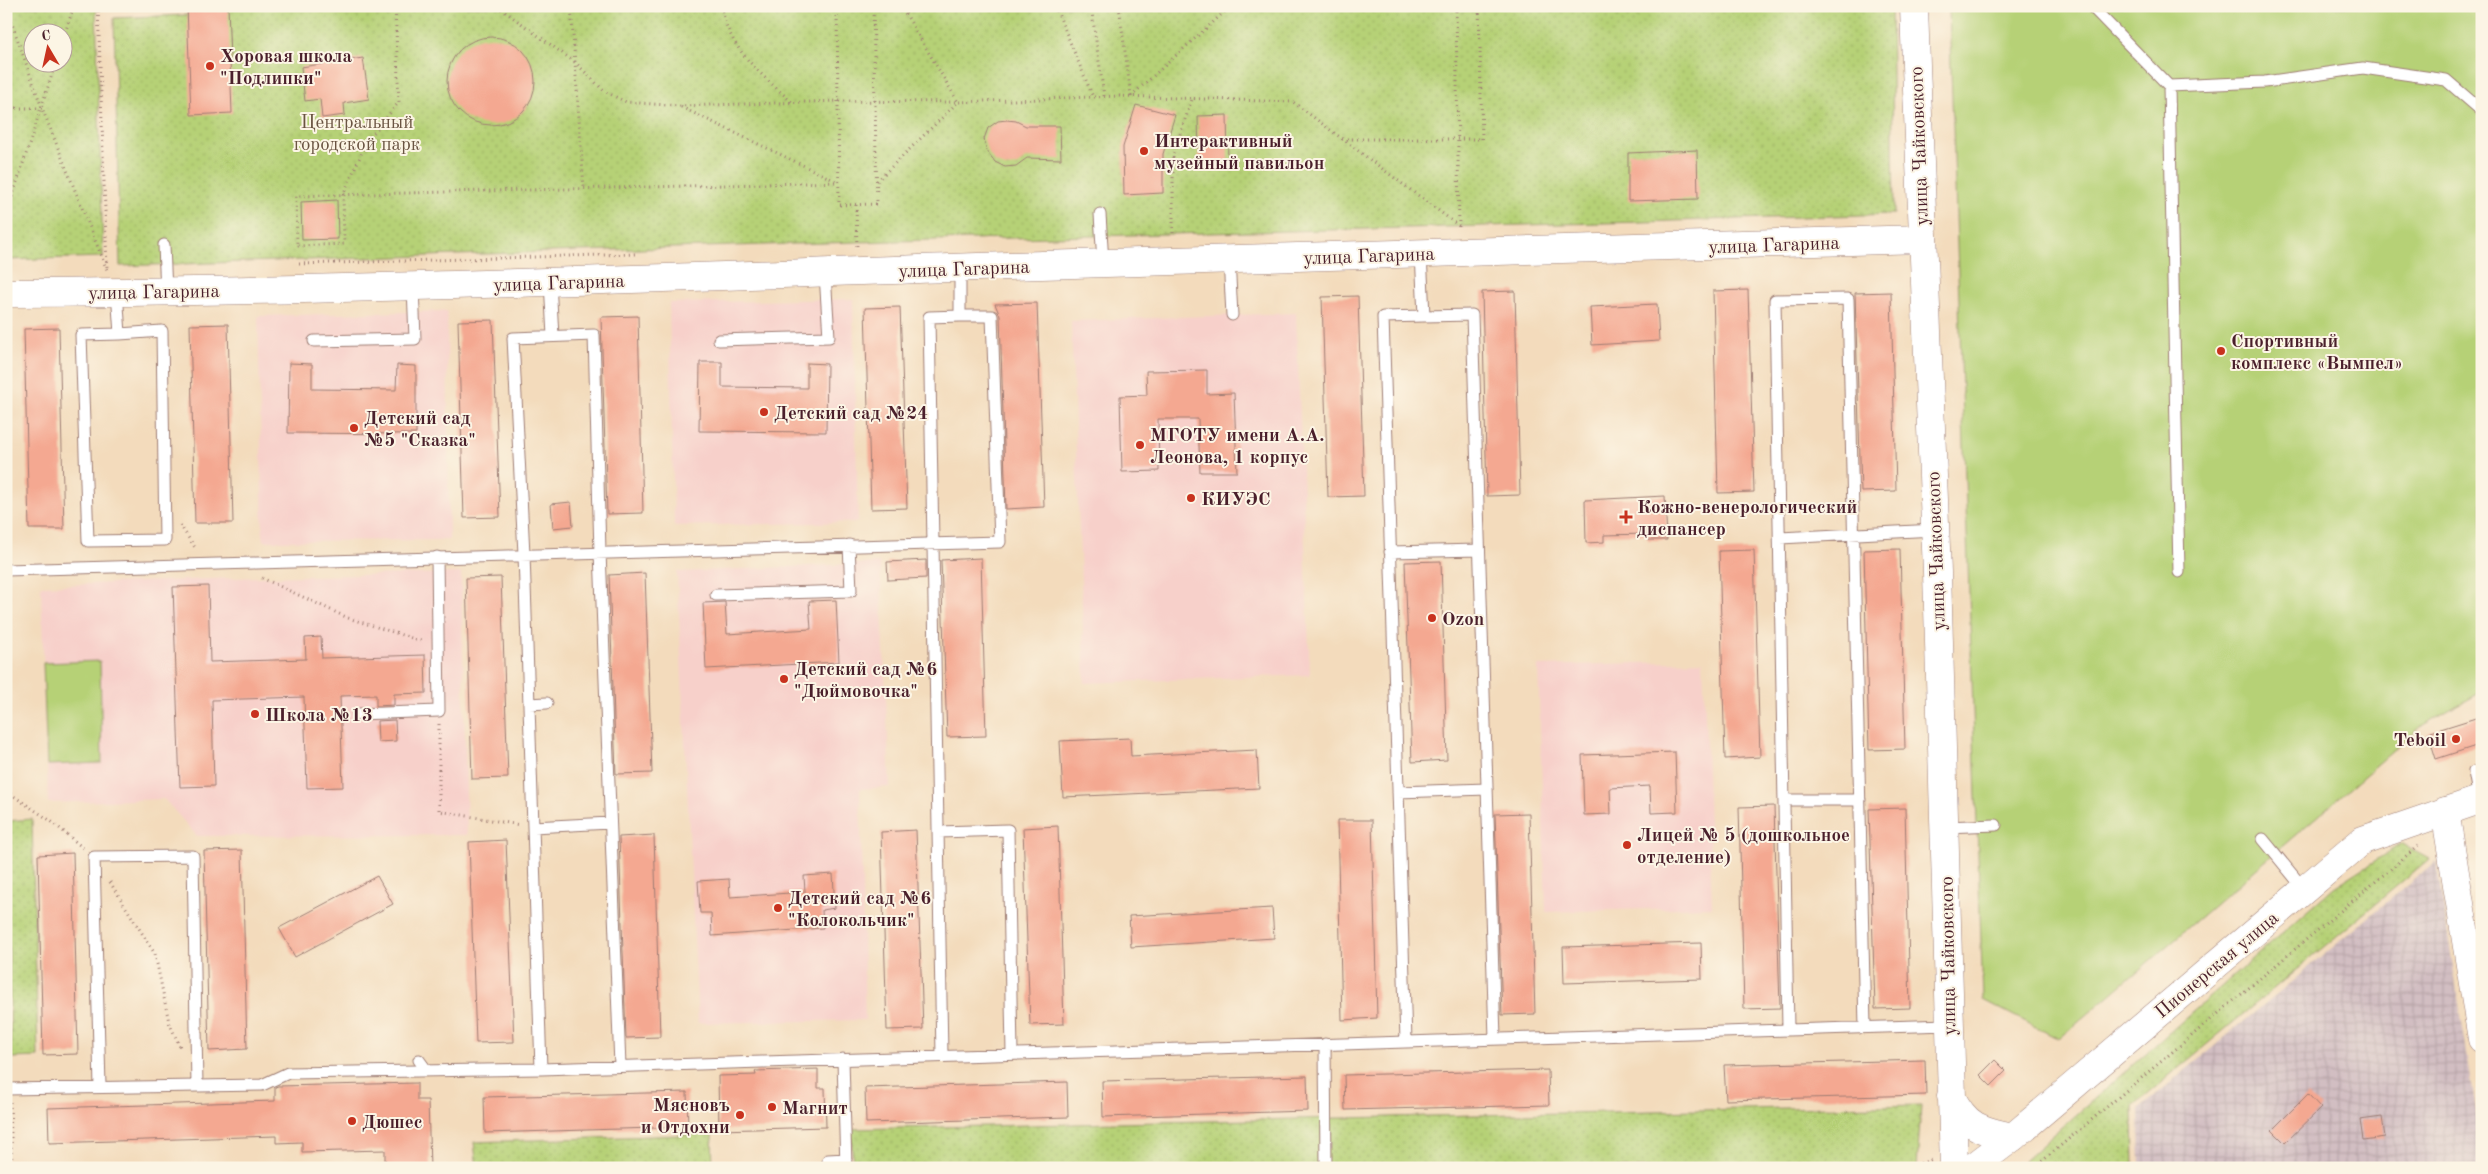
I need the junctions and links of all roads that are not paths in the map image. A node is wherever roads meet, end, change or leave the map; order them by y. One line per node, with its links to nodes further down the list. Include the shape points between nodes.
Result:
1 (1914, 6): 6 (street, улица Чайковского)
2 (2091, 6): 3 (lane)
3 (2169, 86): 4 (lane, via 2265,82 2364,68 2446,80); 36 (lane)
4 (2482, 111)
5 (1100, 214): 10 (lane)
6 (1922, 240): 8 (street, улица Гагарина, via 1459,239); 25 (street, улица Чайковского)
7 (164, 245): 16 (lane)
8 (1421, 253): 9 (street, улица Гагарина); 20 (lane)
9 (1229, 259): 10 (street, улица Гагарина); 18 (lane)
10 (1103, 263): 11 (street, улица Гагарина)
11 (960, 268): 12 (street, улица Гагарина); 19 (lane)
12 (826, 274): 13 (street, улица Гагарина); 23 (lane, via 830,337)
13 (550, 282): 14 (street, улица Гагарина); 22 (lane)
14 (413, 286): 16 (street, улица Гагарина); 24 (lane, via 415,339)
15 (117, 292): 16 (street, улица Гагарина); 17 (street, улица Гагарина); 21 (lane)
16 (166, 292)
17 (6, 293)
18 (1232, 315)
19 (960, 316): 28 (lane, via 929,317); 28 (lane, via 992,316 1000,542)
20 (1424, 316): 30 (lane, via 1472,316); 32 (lane, via 1383,317)
21 (120, 334): 21 (lane, via 81,335 88,541 165,540 162,331)
22 (553, 336): 31 (lane, via 594,335); 33 (lane, via 513,338)
23 (719, 340)
24 (314, 341)
25 (1935, 530): 26 (lane); 51 (street, улица Чайковского)
26 (1854, 535): 27 (lane); 27 (lane, via 1848,299 1794,299 1775,300); 45 (lane)
27 (1780, 538): 44 (lane)
28 (933, 543): 29 (lane); 52 (lane)
29 (849, 545): 31 (lane); 37 (lane, via 851,591)
30 (1479, 550): 32 (lane); 42 (lane)
31 (600, 552): 33 (lane); 48 (lane)
32 (1390, 552): 43 (lane)
33 (524, 554): 34 (lane); 39 (lane)
34 (436, 557): 35 (lane); 40 (lane, via 439,711)
35 (6, 570)
36 (2179, 572)
37 (716, 595)
38 (547, 703): 39 (lane)
39 (529, 704): 50 (lane)
40 (358, 714)
41 (2482, 769): 46 (lane, via 2474,772)
42 (1487, 789): 43 (lane); 59 (lane)
43 (1398, 792): 61 (lane)
44 (1784, 800): 45 (lane); 58 (lane)
45 (1860, 800): 57 (lane)
46 (2480, 800): 47 (street, Пионерская улица)
47 (2445, 811): 54 (street, Пионерская улица, via 2363,840); 55 (street)
48 (610, 823): 50 (lane); 67 (lane)
49 (1996, 825): 51 (lane)
50 (533, 827): 68 (lane)
51 (1945, 827): 56 (street, улица Чайковского)
52 (938, 832): 63 (lane, via 1008,830); 64 (lane)
53 (2263, 839): 54 (lane)
54 (2304, 889): 74 (street, Пионерская улица)
55 (2475, 951): 60 (street)
56 (1948, 1026): 57 (lane); 73 (street, улица Чайковского)
57 (1865, 1027): 58 (lane)
58 (1788, 1029): 59 (lane)
59 (1495, 1038): 61 (lane)
60 (2482, 1039)
61 (1406, 1041): 62 (lane)
62 (1325, 1044): 63 (lane); 78 (lane)
63 (1012, 1054): 64 (lane)
64 (942, 1056): 65 (lane)
65 (843, 1059): 67 (lane); 76 (lane)
66 (419, 1060): 69 (lane)
67 (620, 1066): 68 (lane)
68 (540, 1069): 69 (lane)
69 (427, 1070): 70 (lane, via 288,1073 262,1085)
70 (197, 1086): 71 (lane); 71 (lane, via 193,856 94,857)
71 (100, 1087): 72 (lane)
72 (6, 1089)
73 (1951, 1096): 74 (street, улица Чайковского, via 1960,1114 1972,1124); 77 (street, улица Чайковского)
74 (2013, 1137): 79 (street, Пионерская улица)
75 (828, 1160): 76 (lane)
76 (846, 1164)
77 (1943, 1164)
78 (1326, 1168)
79 (1972, 1168)

